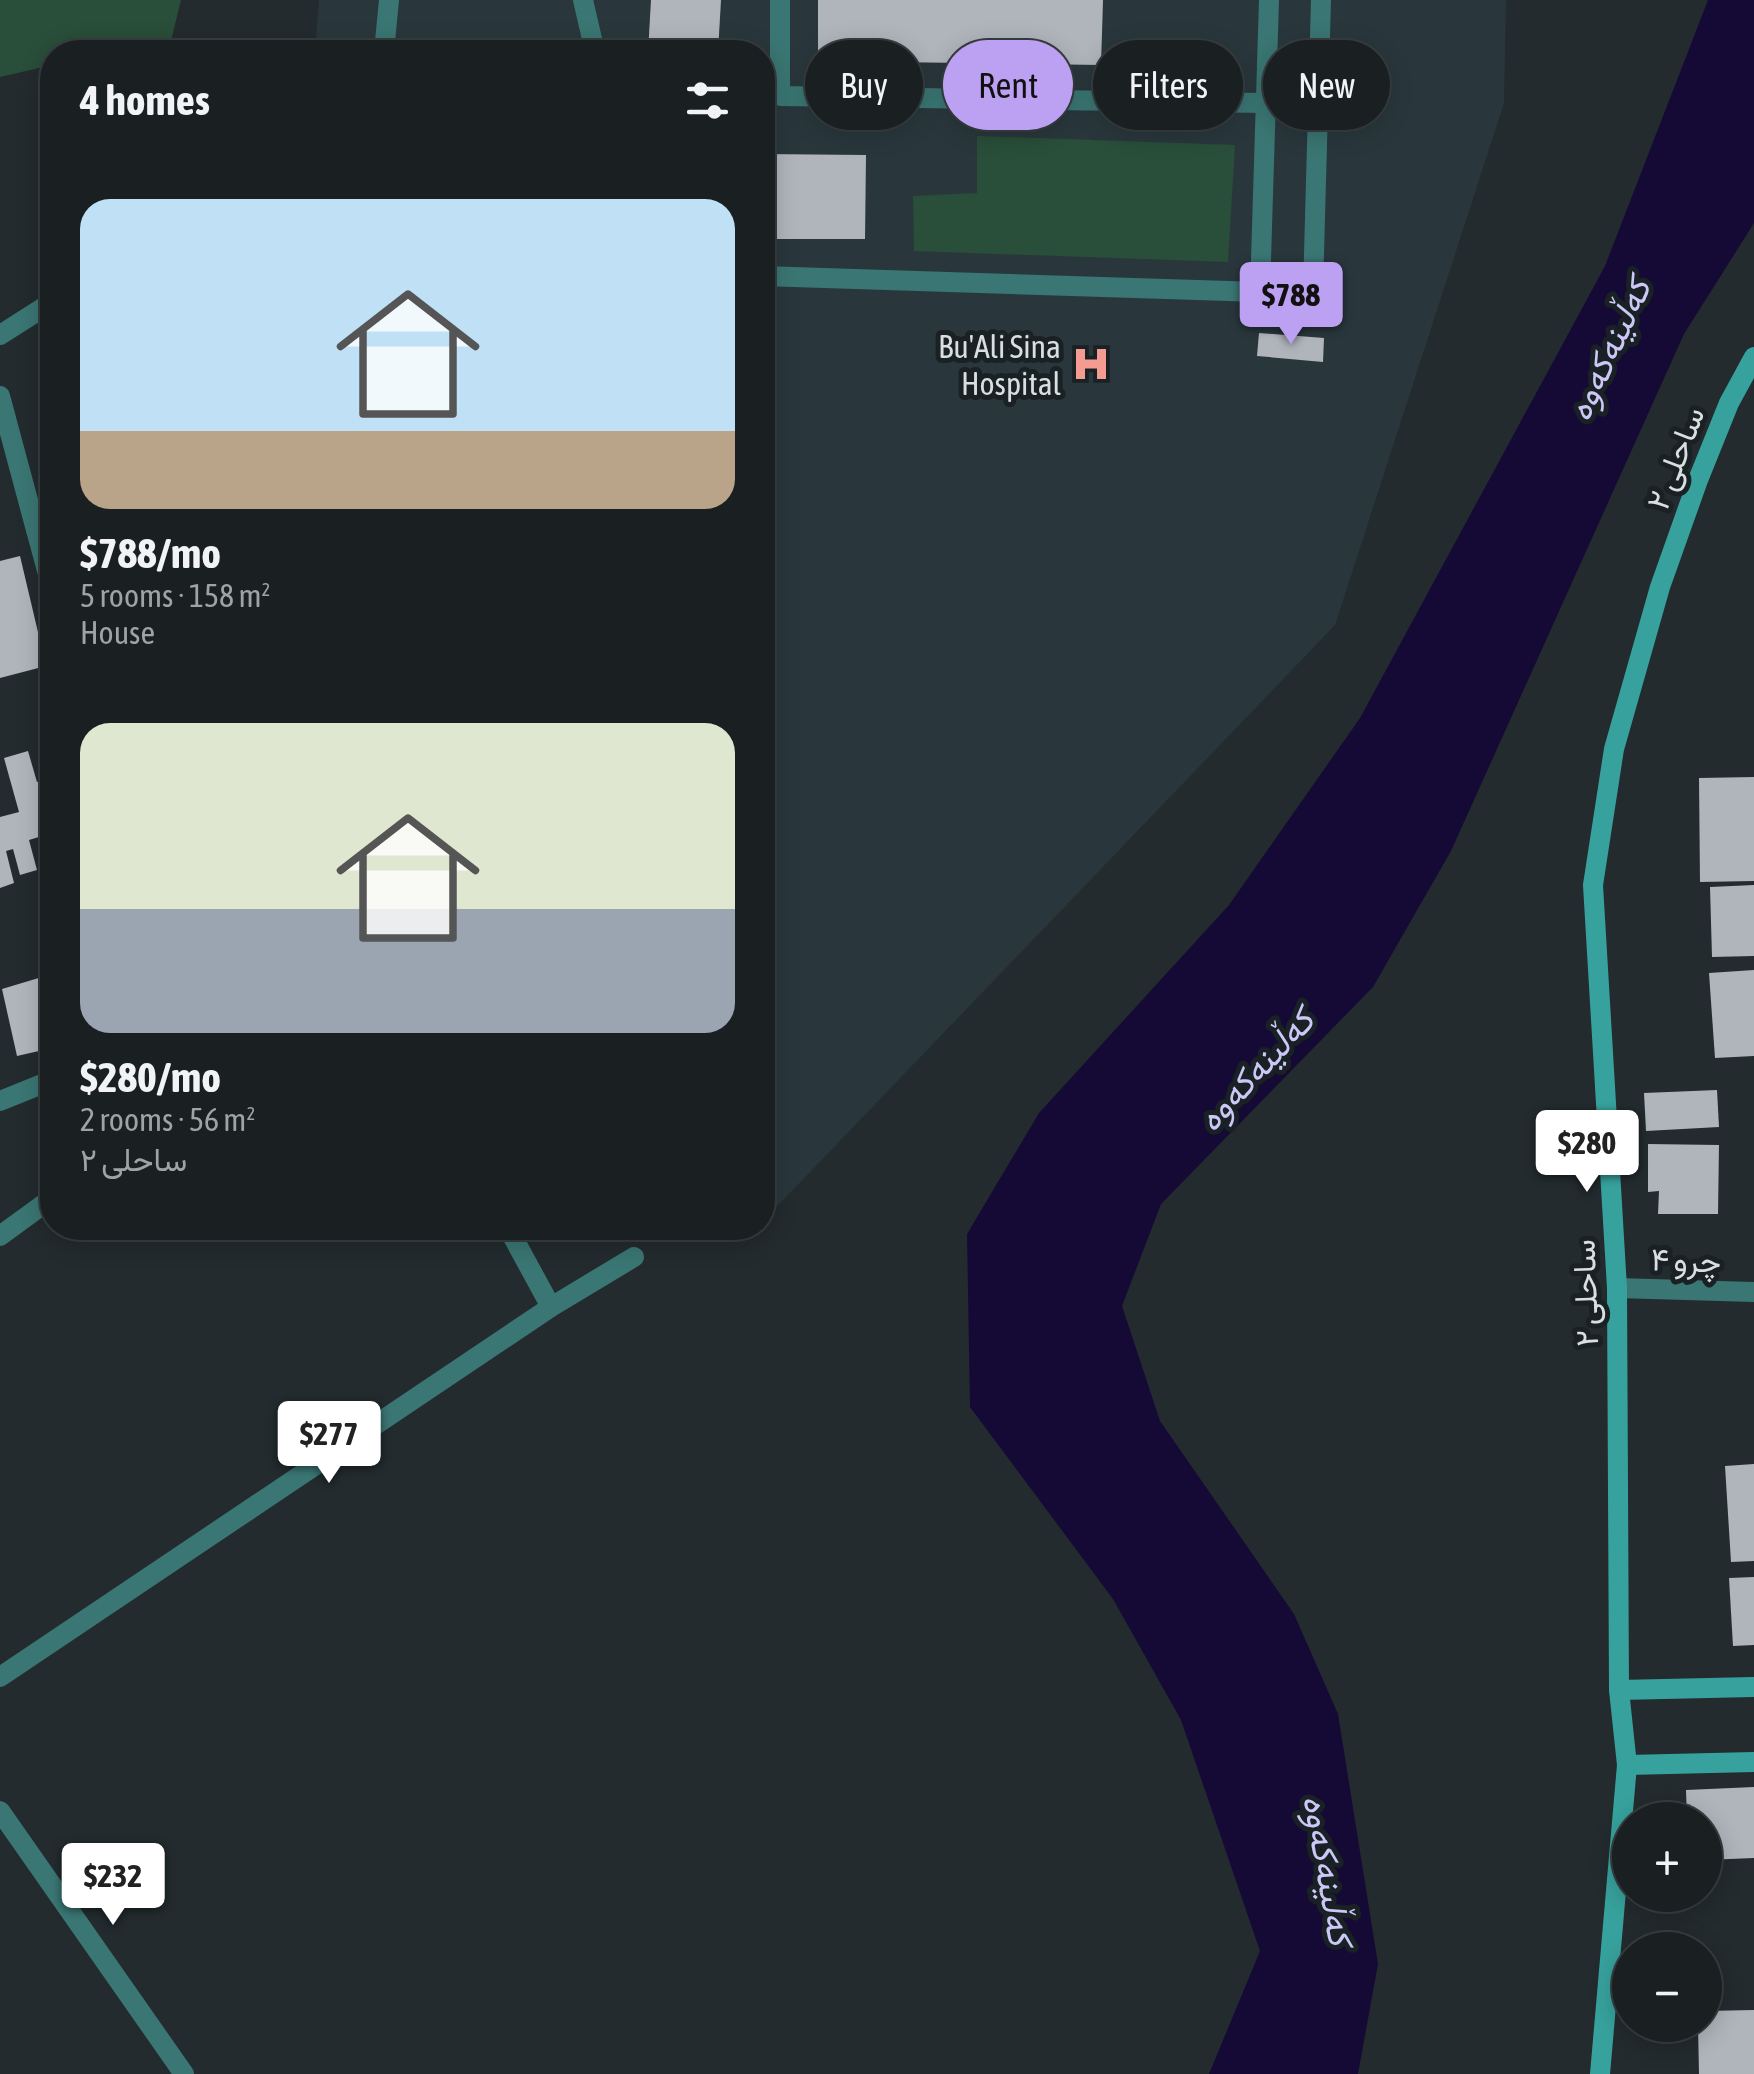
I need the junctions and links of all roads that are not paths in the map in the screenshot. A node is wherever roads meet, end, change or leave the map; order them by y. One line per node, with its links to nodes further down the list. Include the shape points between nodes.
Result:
1 (390, 0): 6 (street)
2 (583, 0): 7 (street)
3 (780, 0): 10 (street, via 780,96)
4 (1269, 0): 8 (street)
5 (1321, 0): 9 (street)
6 (385, 40)
7 (592, 40)
8 (1268, 40)
9 (1320, 40)
10 (1263, 103)
11 (1265, 130): 14 (street)
12 (1317, 130): 14 (street, via 1313,290)
13 (775, 276): 14 (street)
14 (1260, 292)
15 (40, 310): 16 (street)
16 (0, 335)
17 (1754, 357): 26 (street, ساحلی ۲, via 1729,403 1660,587 1614,749 1593,885)
18 (0, 396): 19 (street)
19 (40, 517)
20 (40, 1085): 21 (street)
21 (0, 1101)
22 (40, 1207): 23 (street)
23 (0, 1236)
24 (515, 1240): 28 (street)
25 (634, 1258): 28 (street)
26 (1617, 1288): 27 (street, چرو ۴); 31 (street, ساحلی ۲)
27 (1754, 1292)
28 (551, 1306): 29 (street)
29 (0, 1677)
30 (1754, 1688): 31 (street)
31 (1620, 1690): 33 (street, ساحلی ۲)
32 (1754, 1762): 33 (street)
33 (1627, 1764): 36 (street, ساحلی ۲)
34 (0, 1811): 35 (street)
35 (184, 2074)
36 (1600, 2074)

